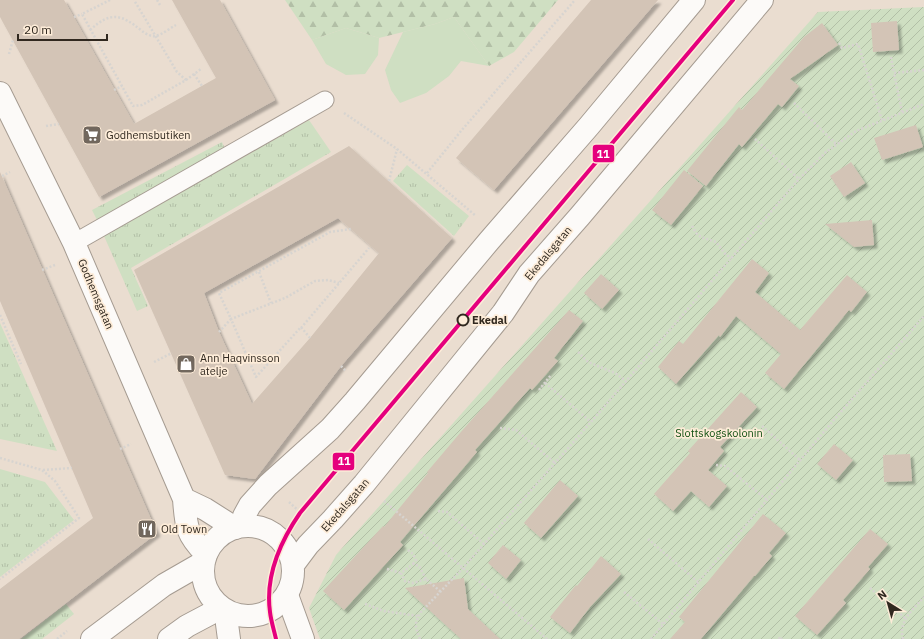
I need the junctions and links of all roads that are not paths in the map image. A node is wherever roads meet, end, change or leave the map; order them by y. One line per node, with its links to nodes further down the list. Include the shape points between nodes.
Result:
1 (694, 0): 7 (street, via 355,401 330,429 268,485 250,505)
2 (762, 0): 9 (street, Ekedalsgatan, via 529,274 503,313 364,484)
3 (0, 93): 5 (street, Godhemsgatan)
4 (325, 100): 5 (lane)
5 (74, 243): 6 (street, Godhemsgatan)
6 (184, 499): 7 (street); 8 (street, Godhemsgatan, via 186,525)
7 (239, 527): 8 (street, via 213,542); 9 (street, via 256,526 269,531 288,549)
8 (205, 558): 11 (street, via 203,575 206,588 212,599); 12 (street)
9 (293, 565): 10 (street)
10 (287, 595): 11 (street, via 270,611 262,614 248,617); 15 (street)
11 (225, 610): 13 (street, via 187,626); 14 (street)
12 (92, 639)
13 (169, 639)
14 (230, 639)
15 (303, 639)

